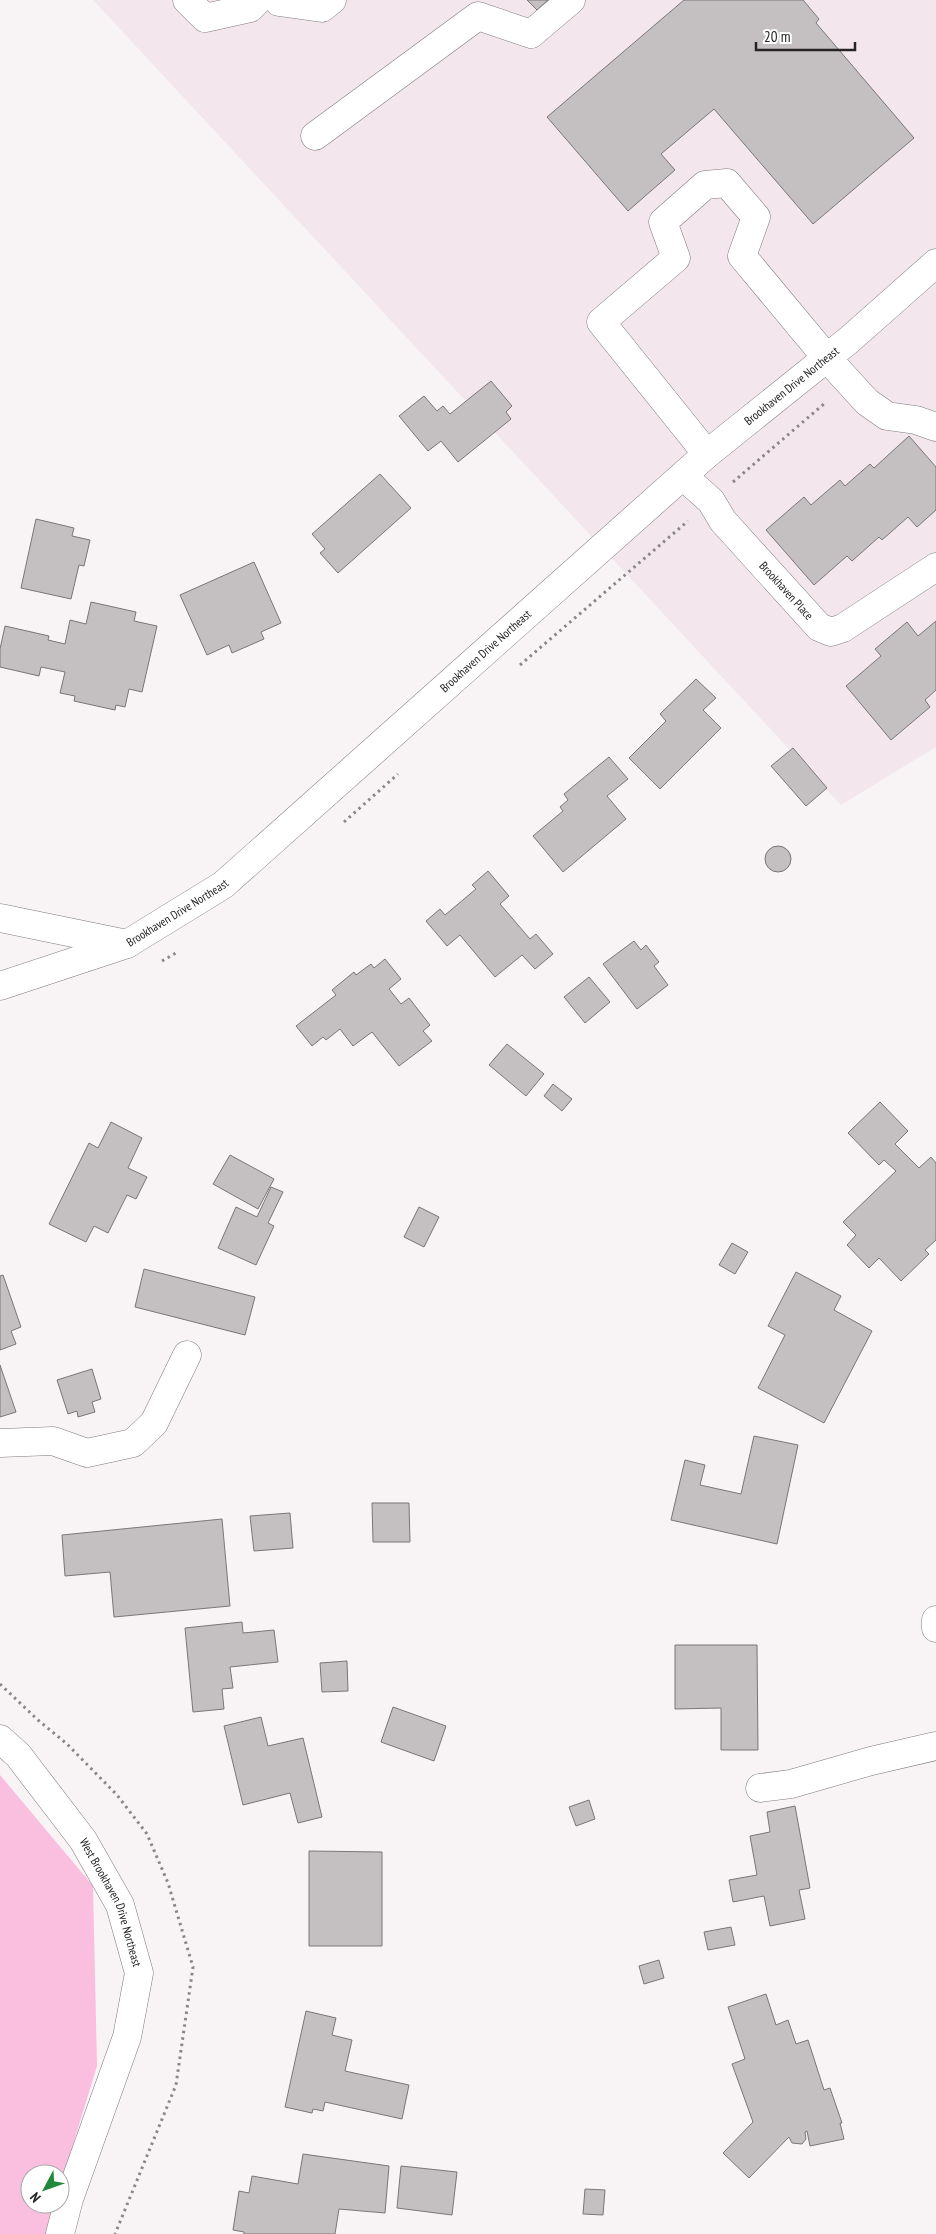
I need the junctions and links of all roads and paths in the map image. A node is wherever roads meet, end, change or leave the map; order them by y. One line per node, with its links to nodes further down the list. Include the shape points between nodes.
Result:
1 (332, 0): 3 (street, via 322,8)
2 (571, 0): 4 (street, via 531,34 478,16)
3 (240, 4)
4 (315, 136)
5 (936, 263): 6 (street, Brookhaven Drive Northeast)
6 (826, 357): 8 (street, via 867,402 887,416); 9 (street, Brookhaven Drive Northeast); 9 (street, via 742,256 756,217 727,183 705,185 663,222 676,258 601,322)
7 (832, 398): 11 (path)
8 (936, 427)
9 (707, 454): 10 (street, Brookhaven Drive Northeast)
10 (683, 476): 13 (street, Brookhaven Place, via 711,501 723,521 819,626 830,632 843,628); 16 (street, Brookhaven Drive Northeast, via 223,885)
11 (733, 482)
12 (694, 516): 14 (path)
13 (936, 567)
14 (514, 671)
15 (0, 918): 16 (street, Brookhaven Drive Northeast)
16 (127, 944): 17 (street)
17 (0, 986)
18 (187, 1355): 19 (street, via 154,1423 133,1442 87,1453 53,1441)
19 (0, 1443)
20 (936, 1620): 21 (street)
21 (936, 1628)
22 (0, 1684): 27 (path, via 86,1763 148,1834 168,1883 193,1967 176,2085)
23 (0, 1739): 26 (street, West Brookhaven Drive Northeast, via 18,1755 83,1840 120,1906 139,1973 127,2037)
24 (936, 1746): 25 (street, via 791,1784)
25 (760, 1788)
26 (60, 2234)
27 (116, 2234)

